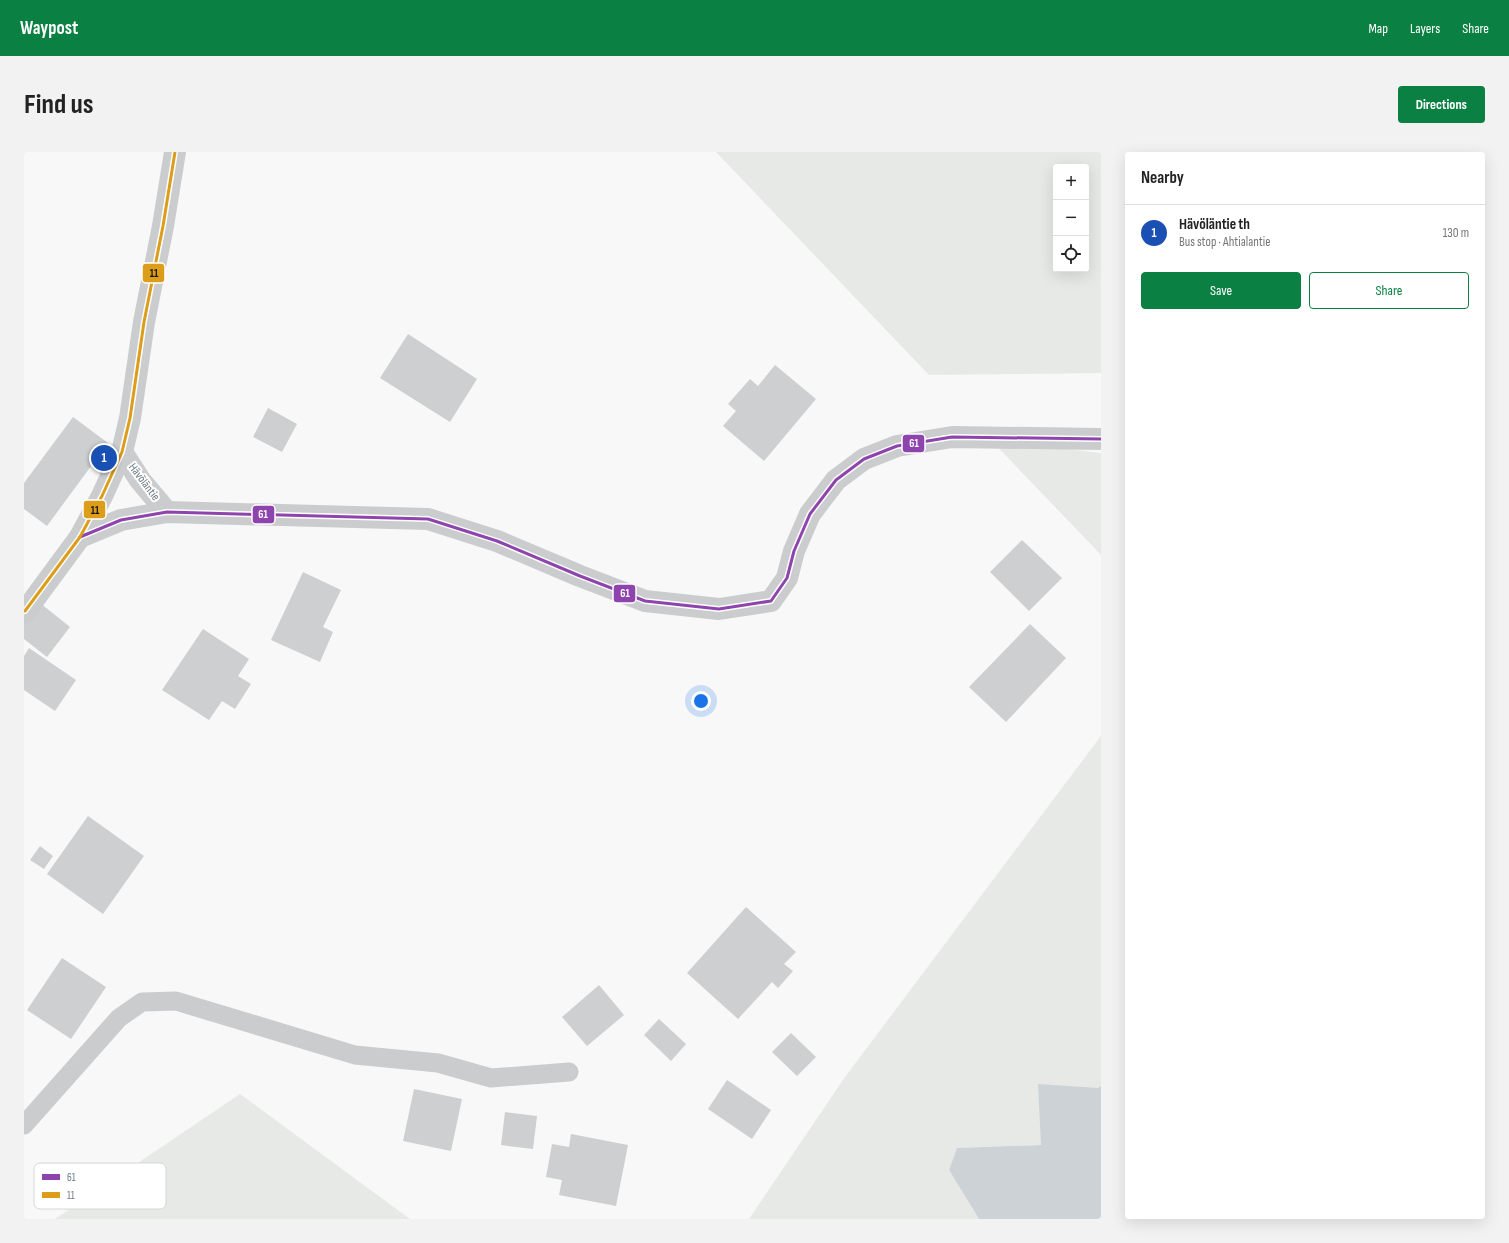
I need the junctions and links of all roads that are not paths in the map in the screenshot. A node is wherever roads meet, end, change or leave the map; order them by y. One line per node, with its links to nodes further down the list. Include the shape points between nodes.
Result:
1 (175, 152): 3 (street)
2 (1101, 439): 4 (street, Hävöläntie, via 952,437 897,446 864,459 836,480 810,514 794,551 787,578 771,601 718,609 645,601 497,541 428,519)
3 (122, 452): 4 (street, Hävöläntie, via 140,480); 5 (street)
4 (167, 512): 5 (street, Hävöläntie, via 121,520)
5 (80, 537): 6 (street)
6 (24, 613)
7 (569, 1072): 8 (lane, via 491,1078 438,1063 355,1056 176,1001 142,1002 118,1018)
8 (24, 1125)

